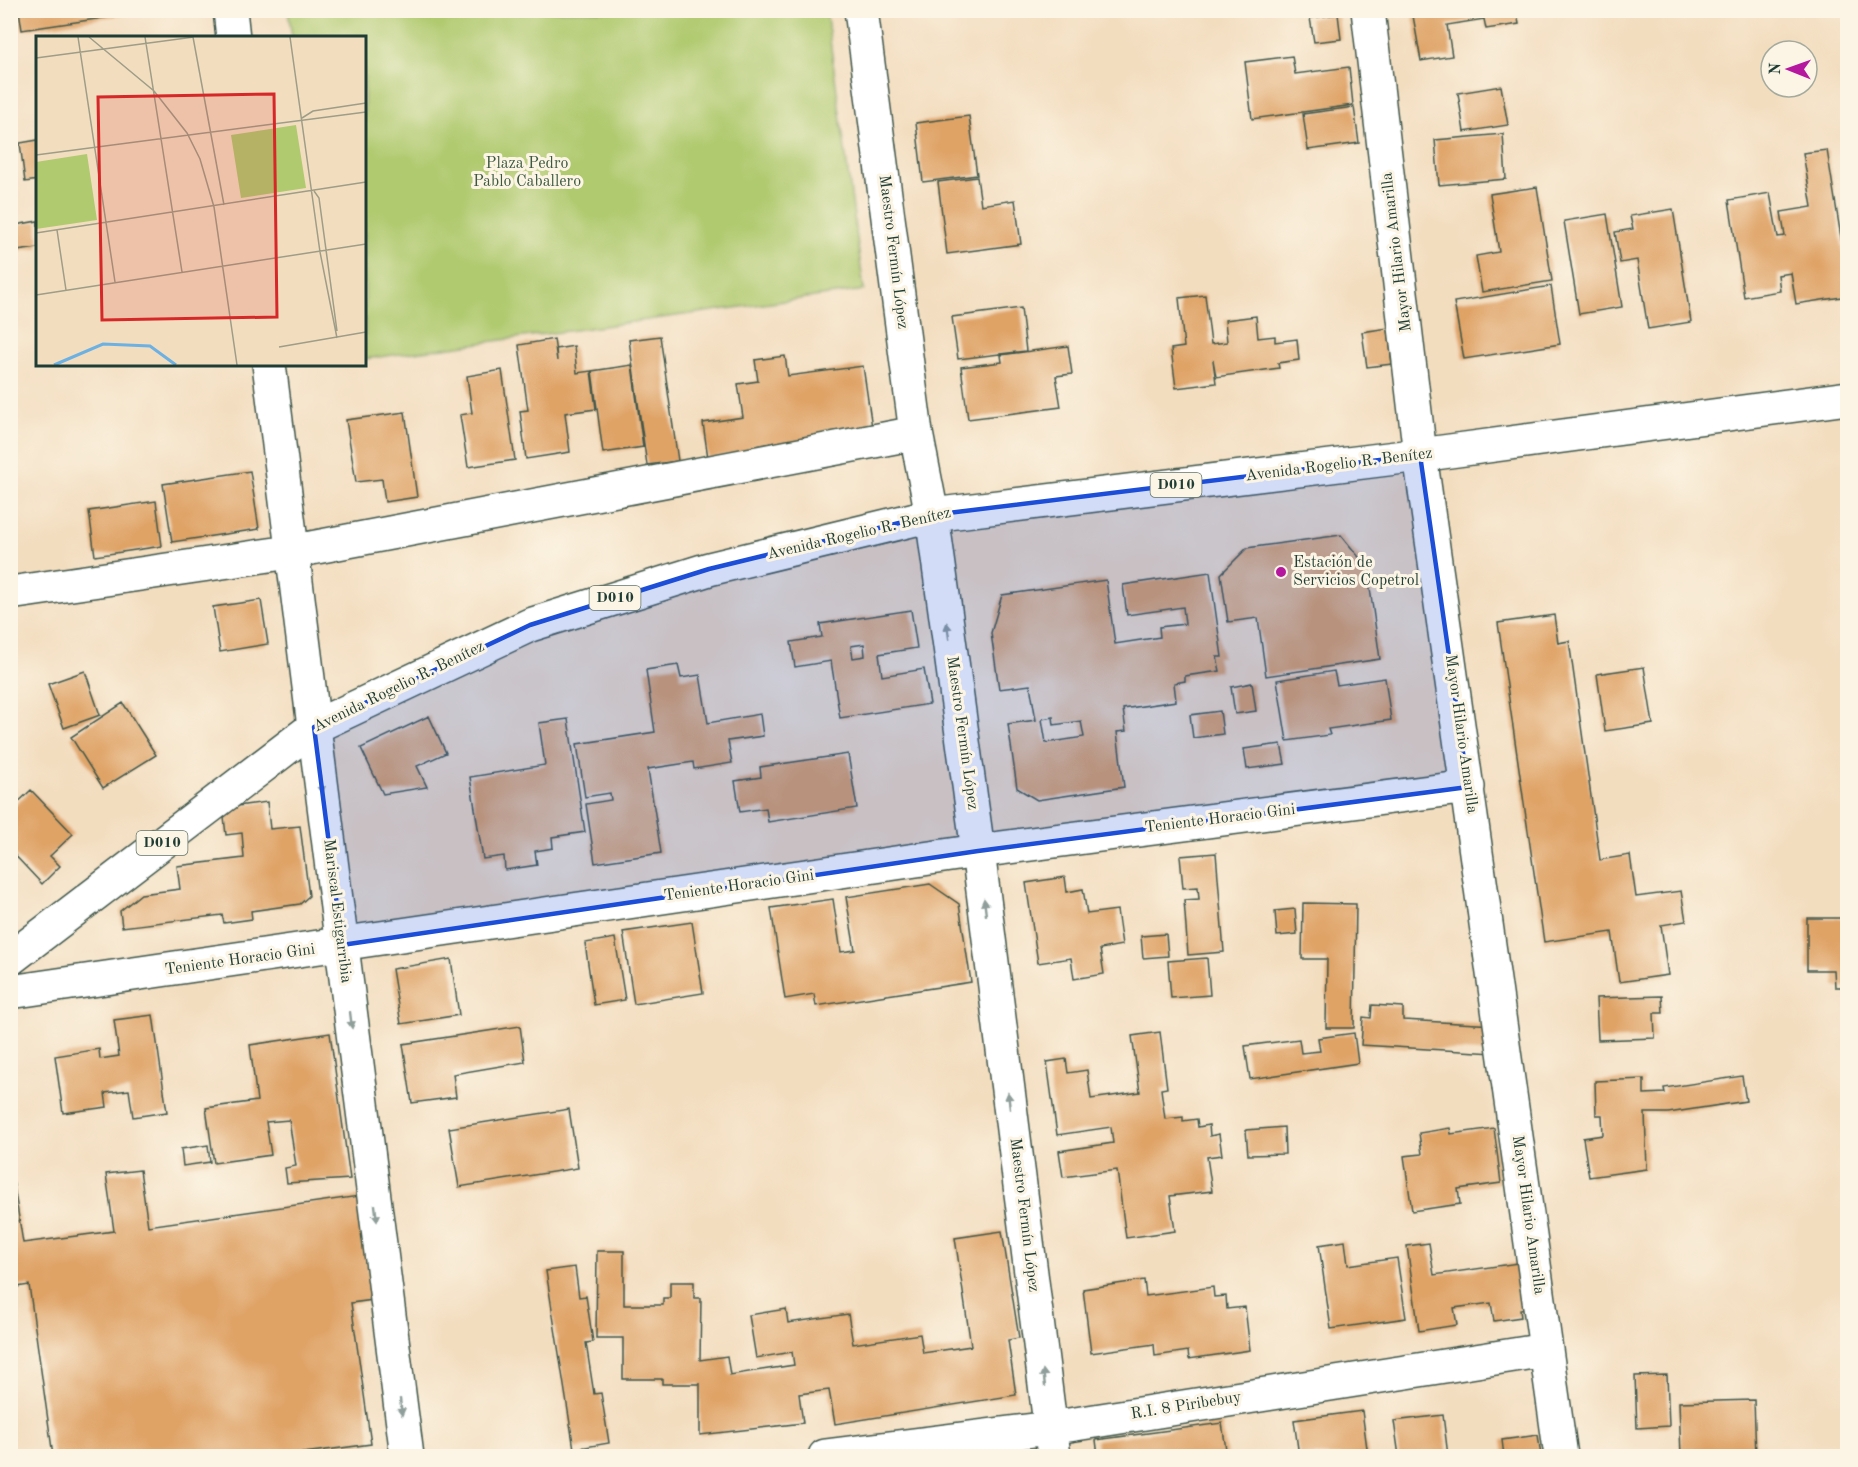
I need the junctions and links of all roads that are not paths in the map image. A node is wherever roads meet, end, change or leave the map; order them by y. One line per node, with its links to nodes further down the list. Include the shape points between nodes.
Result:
1 (230, 10): 4 (street)
2 (861, 10): 7 (street, Maestro Fermín López)
3 (1368, 10): 8 (street, Mayor Hilario Amarilla)
4 (233, 36)
5 (270, 366): 10 (street, Mariscal Estigarribia)
6 (1848, 398): 8 (street, Avenida Rogelio R. Benítez / D010)
7 (916, 433): 9 (street, Maestro Fermín López); 10 (street)
8 (1420, 455): 9 (street, Avenida Rogelio R. Benítez / D010); 13 (street, Mayor Hilario Amarilla)
9 (932, 515): 12 (street, Avenida Rogelio R. Benítez / D010, via 709,569 530,625); 14 (street, Maestro Fermín López, one-way to 9)
10 (290, 552): 11 (street); 12 (street, Mariscal Estigarribia)
11 (10, 593)
12 (314, 727): 15 (street, Mariscal Estigarribia, one-way to 15); 16 (street, Avenida Rogelio R. Benítez / D010)
13 (1468, 787): 14 (street, Teniente Horacio Gini); 18 (street, Mayor Hilario Amarilla)
14 (978, 851): 15 (street, Teniente Horacio Gini); 19 (street, Maestro Fermín López, one-way to 14)
15 (342, 945): 17 (street, Teniente Horacio Gini); 20 (street, Mariscal Estigarribia, one-way to 20)
16 (10, 959)
17 (10, 992)
18 (1546, 1350): 19 (street, R.I. 8 Piribebuy); 22 (street, Mayor Hilario Amarilla)
19 (1052, 1442): 21 (street, R.I. 8 Piribebuy)
20 (407, 1456)
21 (825, 1456)
22 (1561, 1456)

